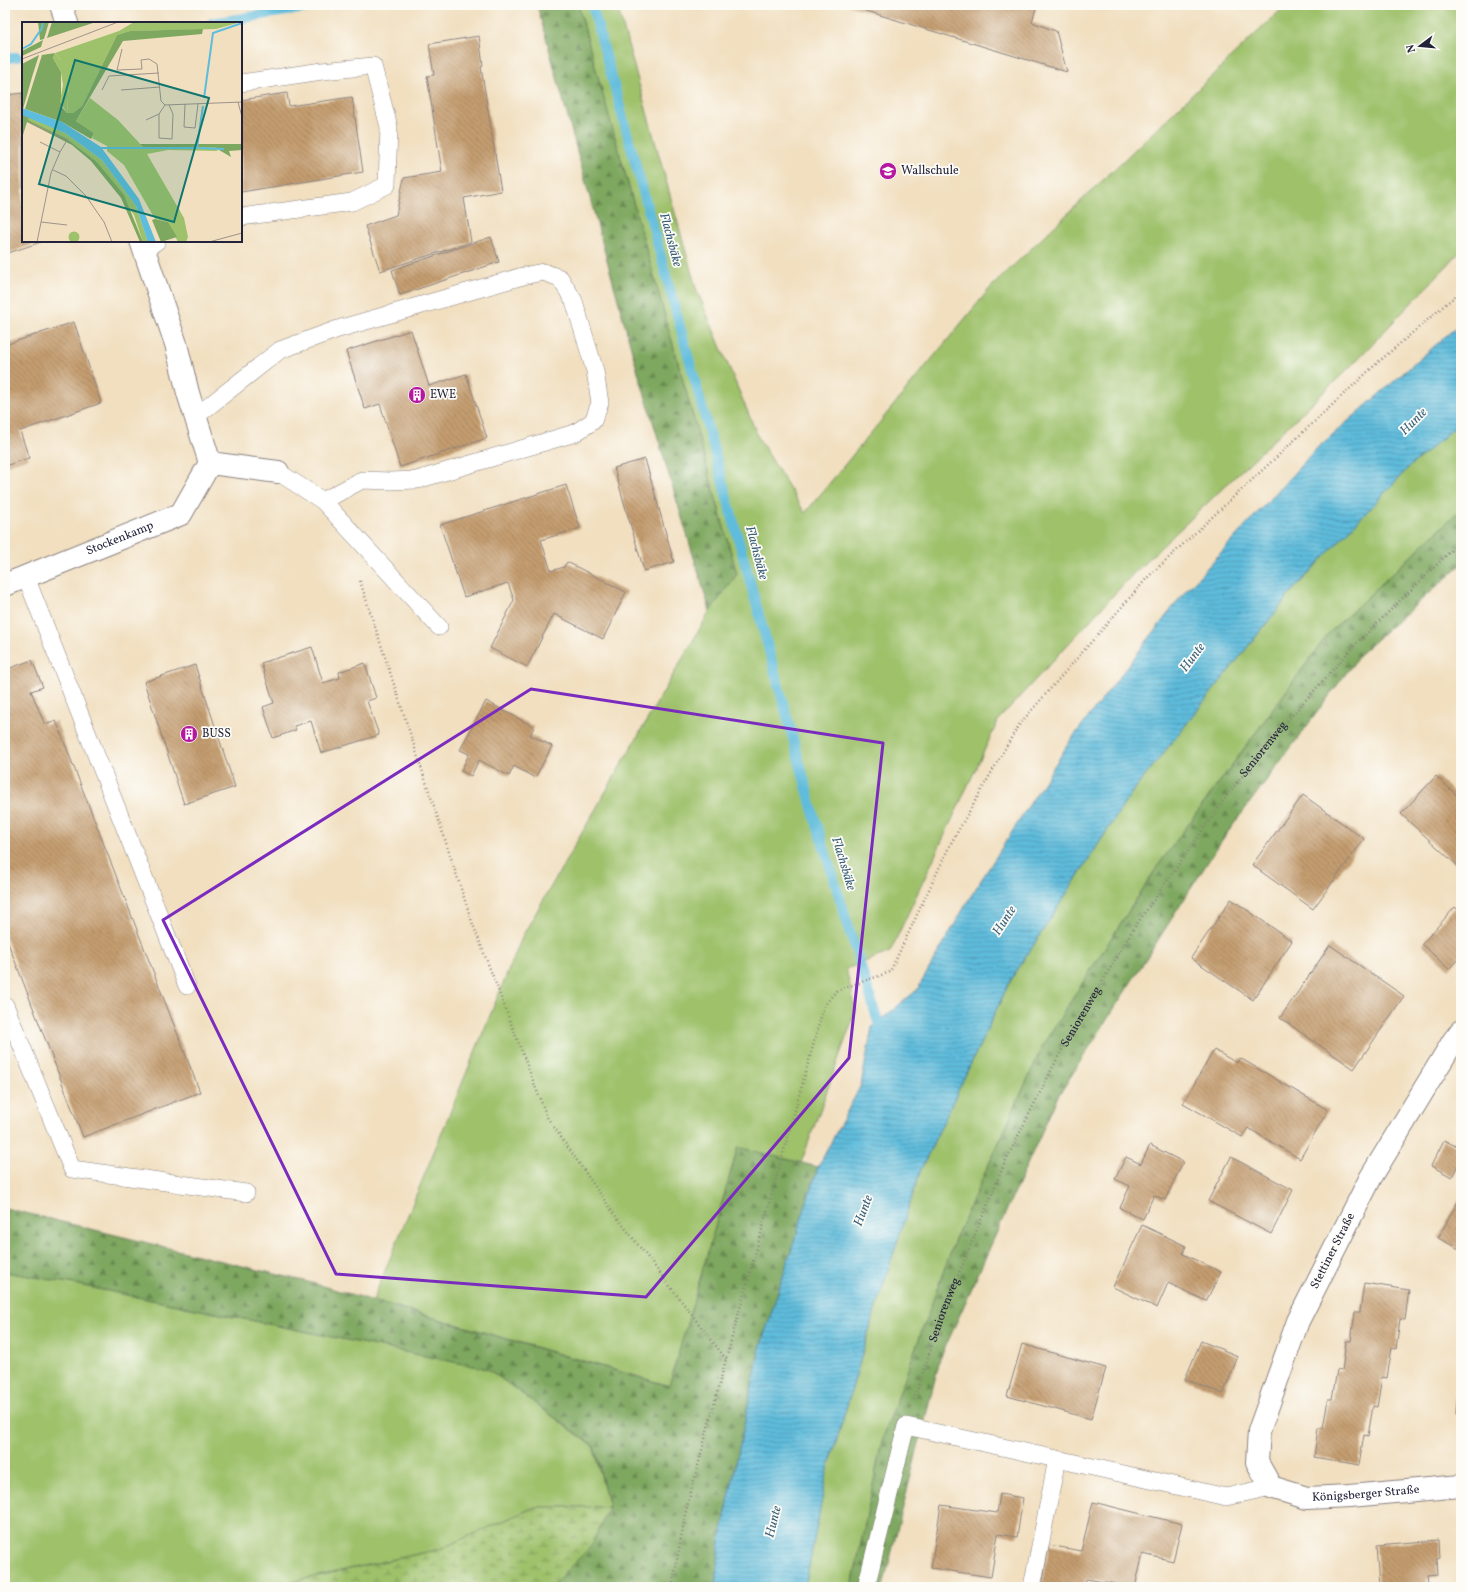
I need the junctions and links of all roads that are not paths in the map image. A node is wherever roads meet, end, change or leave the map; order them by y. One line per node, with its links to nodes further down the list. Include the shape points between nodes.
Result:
1 (61, 5): 2 (street)
2 (67, 22)
3 (242, 83): 4 (lane, via 322,70 373,66 389,127 387,185 352,202)
4 (242, 217)
5 (147, 244): 6 (street)
6 (195, 417): 7 (street); 9 (lane, via 280,350 338,328 523,276 543,272 560,278 574,301 595,371 600,403 593,421 575,433 417,480 362,480)
7 (210, 463): 8 (street); 10 (street, Stockenkamp, via 181,514)
8 (278, 472): 9 (lane)
9 (323, 501): 12 (lane)
10 (26, 577): 11 (street, Stockenkamp); 13 (lane)
11 (5, 585)
12 (439, 627)
13 (187, 986)
14 (5, 1005): 16 (lane, via 72,1170)
15 (1461, 1031): 19 (street, Stettiner Straße, via 1371,1177 1298,1321 1259,1431 1257,1462)
16 (246, 1193)
17 (1057, 1459): 19 (lane, via 1226,1497); 20 (lane, via 906,1426); 21 (lane)
18 (1461, 1486): 19 (street, Königsberger Straße, via 1307,1498)
19 (1271, 1487)
20 (866, 1587)
21 (1032, 1587)

